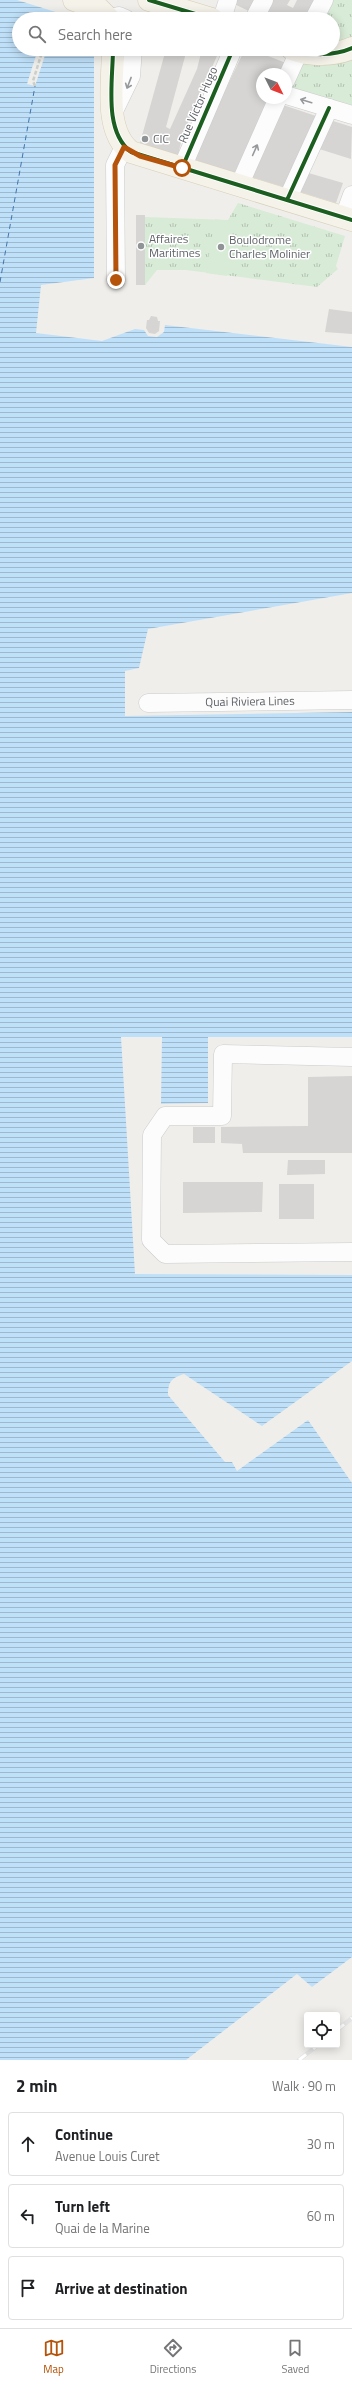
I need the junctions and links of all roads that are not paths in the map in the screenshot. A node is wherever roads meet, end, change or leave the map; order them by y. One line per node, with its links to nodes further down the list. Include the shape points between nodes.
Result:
1 (74, 0): 6 (main road)
2 (149, 0): 7 (main road)
3 (228, 0): 8 (street)
4 (264, 0): 9 (street)
5 (324, 0): 10 (street)
6 (102, 12)
7 (189, 12)
8 (224, 12)
9 (258, 12)
10 (318, 12)
11 (352, 48): 12 (main road)
12 (340, 51)
13 (114, 56): 21 (main road)
14 (132, 56): 21 (street, one-way to 21, via 131,76)
15 (230, 56): 24 (street, Rue Victor Hugo)
16 (295, 56): 17 (street)
17 (290, 68)
18 (292, 97): 20 (street, one-way to 18)
19 (275, 104): 25 (street, one-way to 19)
20 (329, 108): 22 (street); 27 (street)
21 (113, 113): 23 (main road, via 115,130)
22 (352, 115)
23 (124, 147): 24 (main road, via 140,156); 29 (street, via 115,165)
24 (182, 168): 25 (main road)
25 (239, 186): 27 (main road)
26 (352, 195): 28 (street)
27 (287, 200): 28 (main road)
28 (348, 218)
29 (116, 280)
30 (352, 700): 31 (street, Quai Riviera Lines)
31 (148, 703)
32 (352, 1056): 33 (street, via 223,1054 222,1116 165,1116 152,1135 151,1240 165,1254)
33 (352, 1252)

